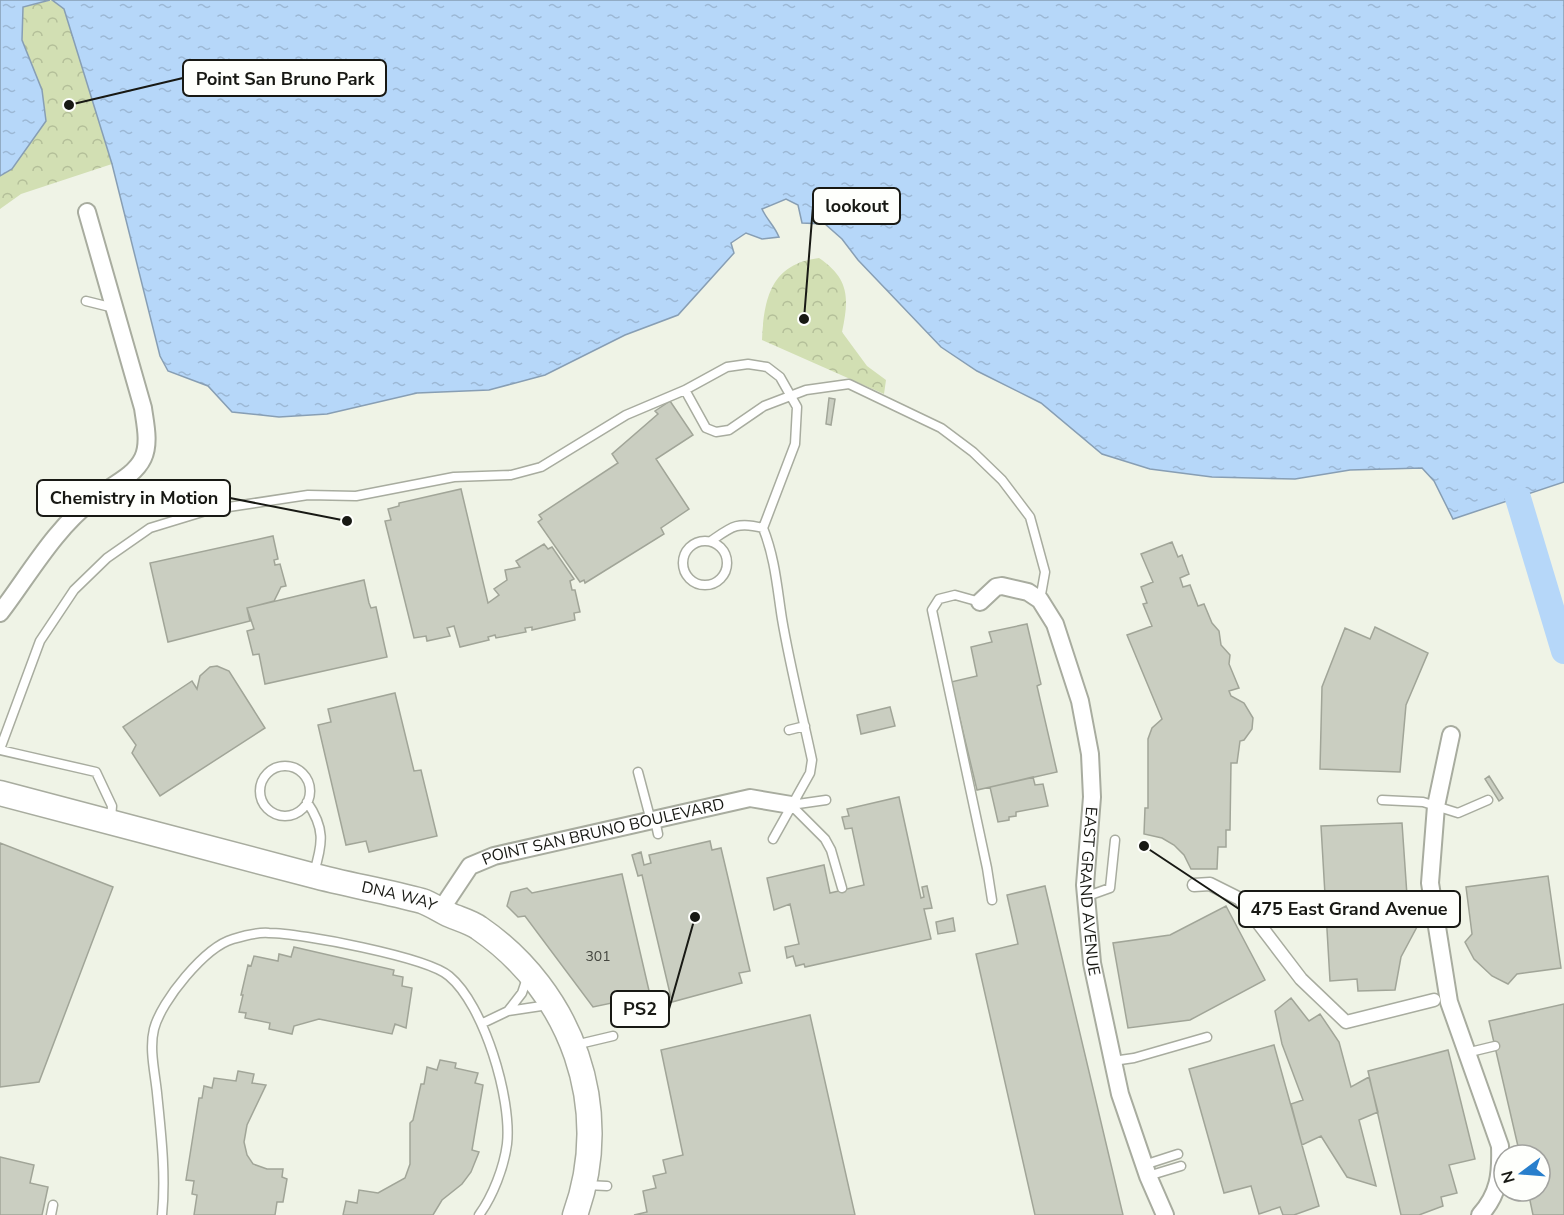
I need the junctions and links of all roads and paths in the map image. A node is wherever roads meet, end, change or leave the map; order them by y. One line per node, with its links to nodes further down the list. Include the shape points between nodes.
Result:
1 (87, 212): 3 (street)
2 (87, 301): 3 (lane)
3 (114, 308): 10 (street, via 143,408 147,435 144,456 132,474 92,500 69,522)
4 (685, 390): 5 (lane, via 727,367 748,364 767,367 780,377); 5 (lane, via 706,428 716,432 729,430 764,406); 14 (lane, via 626,415 541,467 511,475 454,477 356,496 308,495 255,501 150,528 107,558 74,590 40,641)
5 (792, 395): 6 (lane, via 797,407 795,444); 8 (lane, via 849,384 941,429 973,452 1002,480 1030,517 1045,572)
6 (763, 528): 7 (lane, via 733,525); 11 (lane, via 779,582 782,618)
7 (711, 541): 7 (lane, via 725,554 725,572 710,584 697,584 686,575 683,555 691,544)
8 (1040, 600): 9 (street, via 1028,592 1002,586); 30 (street, EAST GRAND AVENUE, via 1055,624 1080,701 1090,754 1092,797)
9 (980, 602): 31 (lane, via 955,595 939,599 932,610)
10 (0, 613)
11 (805, 726): 12 (lane); 21 (lane, via 812,760 810,773)
12 (789, 730)
13 (1451, 735): 22 (street)
14 (0, 749): 23 (lane, via 96,772 112,806)
15 (638, 772): 24 (lane)
16 (0, 793): 23 (main road, DNA WAY)
17 (826, 800): 21 (lane)
18 (1382, 800): 22 (lane)
19 (1488, 800): 22 (lane, via 1458,813)
20 (307, 802): 20 (lane, via 309,785 300,771 276,767 264,777 262,800 272,812 295,813); 27 (lane, via 320,820 320,852)
21 (791, 805): 24 (street, POINT SAN BRUNO BOULEVARD, via 750,798); 25 (lane); 29 (lane, via 825,839)
22 (1436, 806): 42 (street, via 1430,883 1449,1002)
23 (111, 822): 27 (main road, DNA WAY)
24 (654, 825): 32 (street, POINT SAN BRUNO BOULEVARD, via 494,856 470,866)
25 (772, 839)
26 (1115, 840): 30 (lane, via 1110,888)
27 (313, 876): 32 (main road, DNA WAY, via 424,902)
28 (1194, 885): 34 (street, via 1210,884 1240,899 1301,979 1346,1022)
29 (842, 888)
30 (1085, 897): 43 (street, EAST GRAND AVENUE, via 1092,963)
31 (992, 900)
32 (440, 911): 33 (main road, DNA WAY, via 478,927)
33 (530, 972): 35 (main road, DNA WAY); 36 (lane, via 522,993)
34 (1434, 1000)
35 (553, 1004): 36 (lane); 40 (main road, DNA WAY)
36 (508, 1011): 37 (lane)
37 (483, 1023): 49 (lane, via 449,975 429,966 379,950 268,932 231,939 200,961 167,1002 154,1029 162,1145); 50 (lane, via 503,1091 507,1142 498,1178)
38 (613, 1036): 40 (lane)
39 (1207, 1037): 43 (lane)
40 (573, 1045): 51 (main road, DNA WAY, via 588,1108 597,1186)
41 (1495, 1046): 42 (lane)
42 (1466, 1053): 53 (street, via 1500,1146 1498,1189)
43 (1112, 1061): 46 (street, EAST GRAND AVENUE)
44 (1178, 1154): 46 (lane)
45 (1181, 1166): 46 (lane)
46 (1146, 1171): 52 (street, EAST GRAND AVENUE)
47 (53, 1205): 48 (lane)
48 (51, 1215)
49 (162, 1215)
50 (479, 1215)
51 (575, 1215)
52 (1165, 1215)
53 (1480, 1215)

